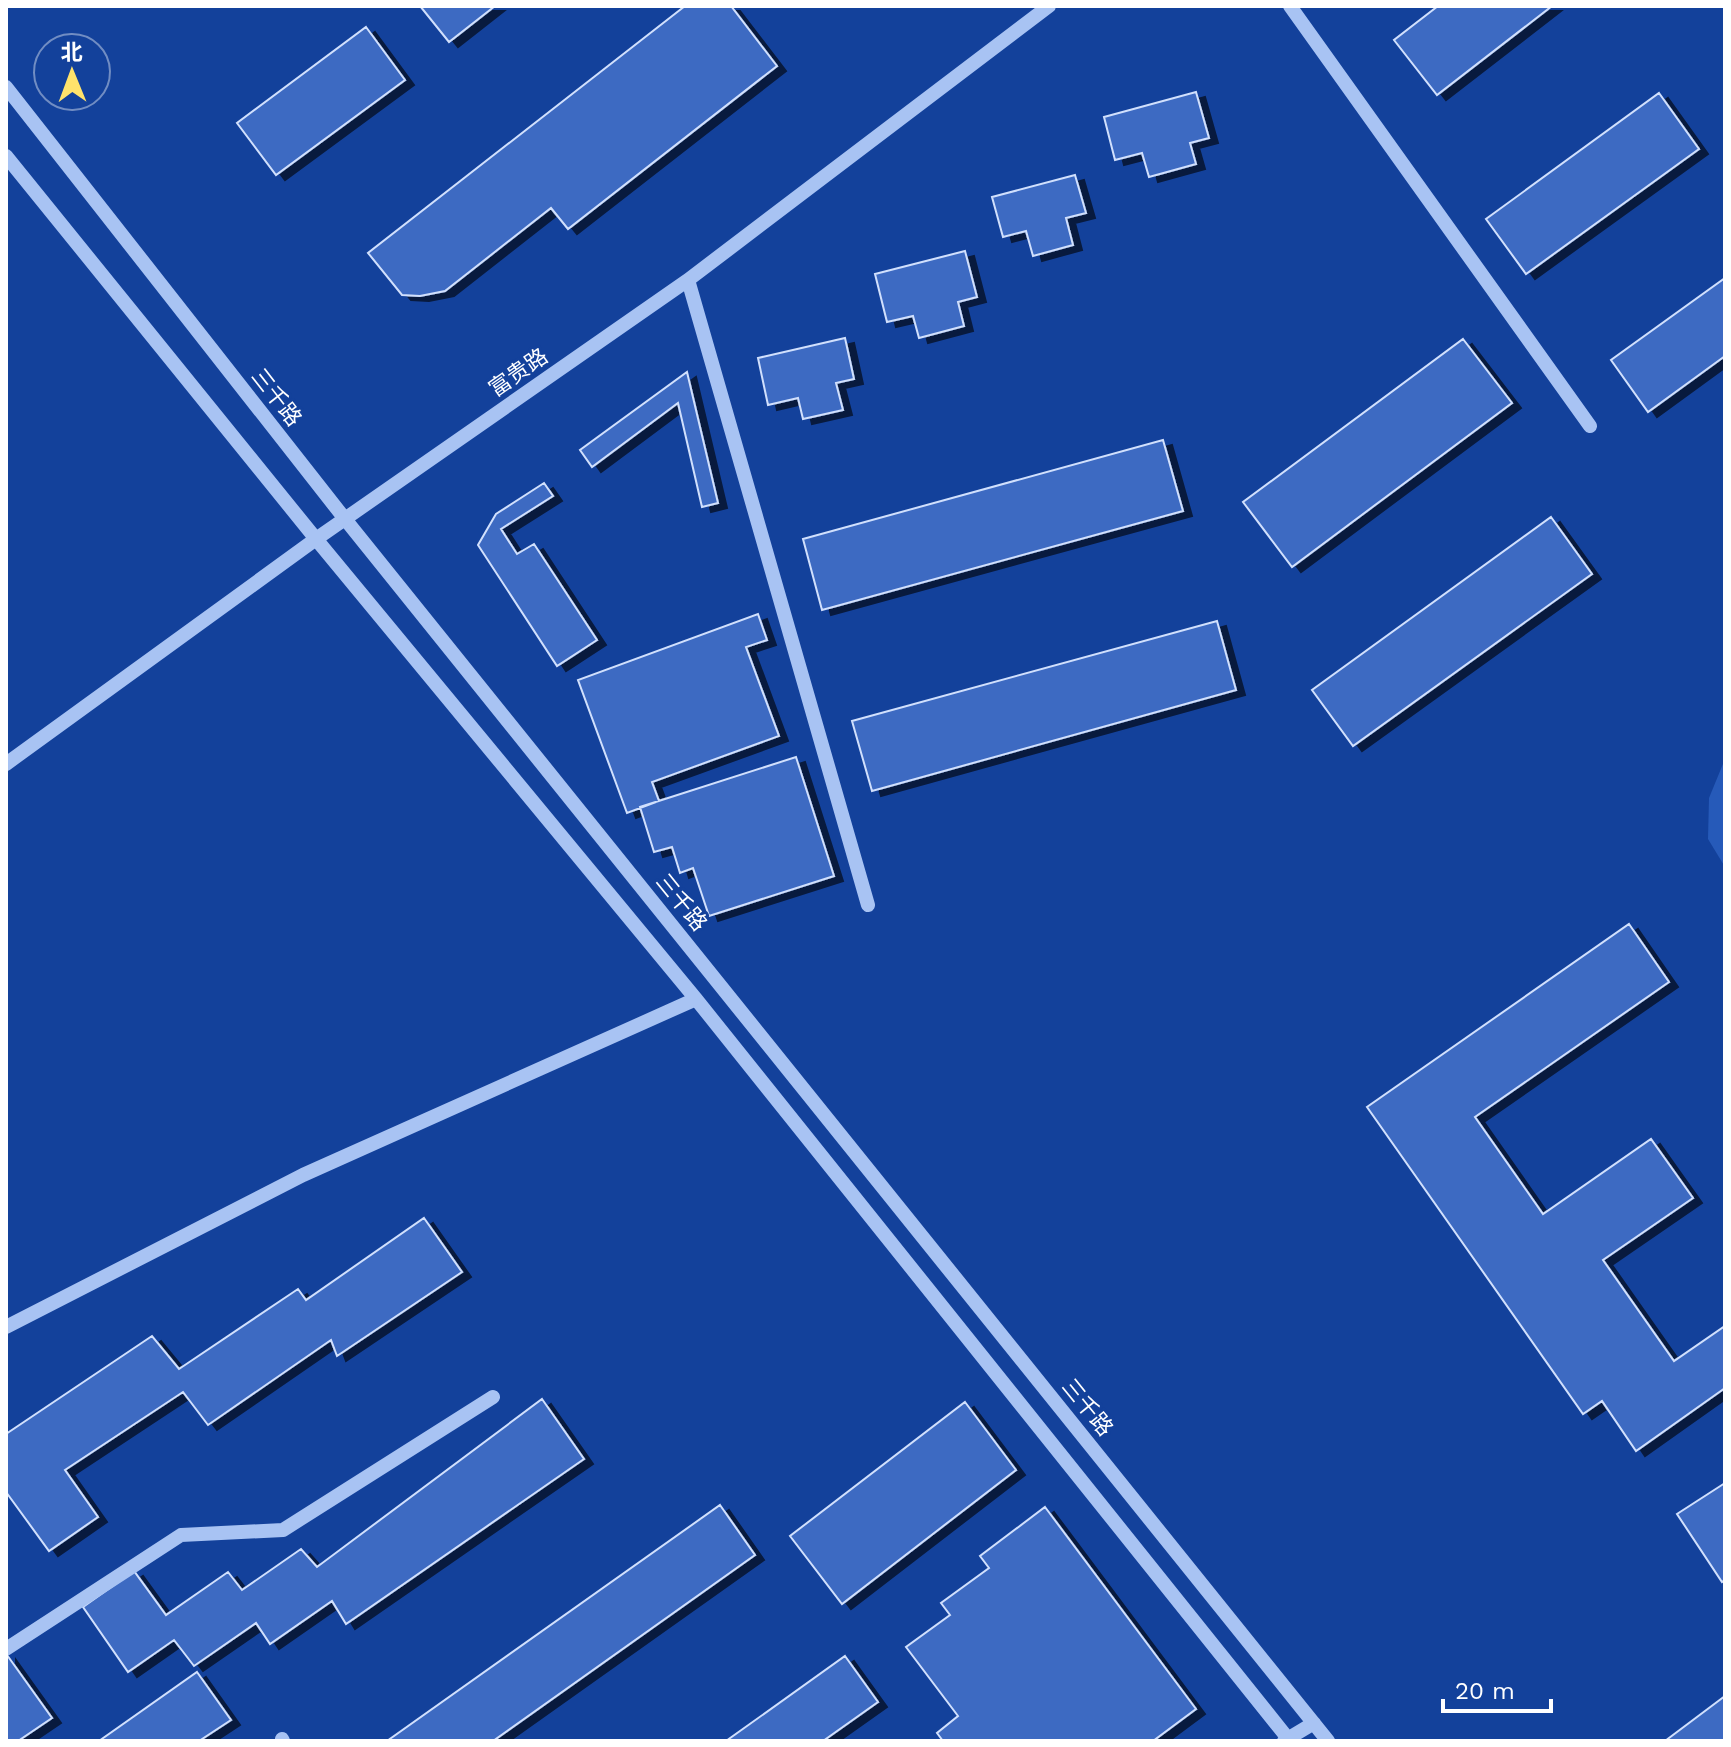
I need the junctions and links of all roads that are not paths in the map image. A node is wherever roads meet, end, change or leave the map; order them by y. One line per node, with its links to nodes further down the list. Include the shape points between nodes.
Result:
1 (1049, 6): 5 (street, 富贵路)
2 (1290, 6): 6 (street)
3 (6, 87): 7 (street, 三千路)
4 (6, 156): 8 (street)
5 (688, 280): 7 (street, 富贵路); 10 (street)
6 (1590, 426)
7 (345, 519): 8 (street, 富贵路); 15 (street, 三千路)
8 (316, 539): 9 (street, 富贵路); 11 (street)
9 (6, 764)
10 (868, 905)
11 (696, 999): 12 (street, via 303,1175); 16 (street)
12 (6, 1327)
13 (493, 1397): 14 (street, via 283,1530 181,1535)
14 (6, 1649)
15 (1314, 1723): 16 (street); 17 (street, 三千路)
16 (1288, 1740)
17 (1328, 1741)

